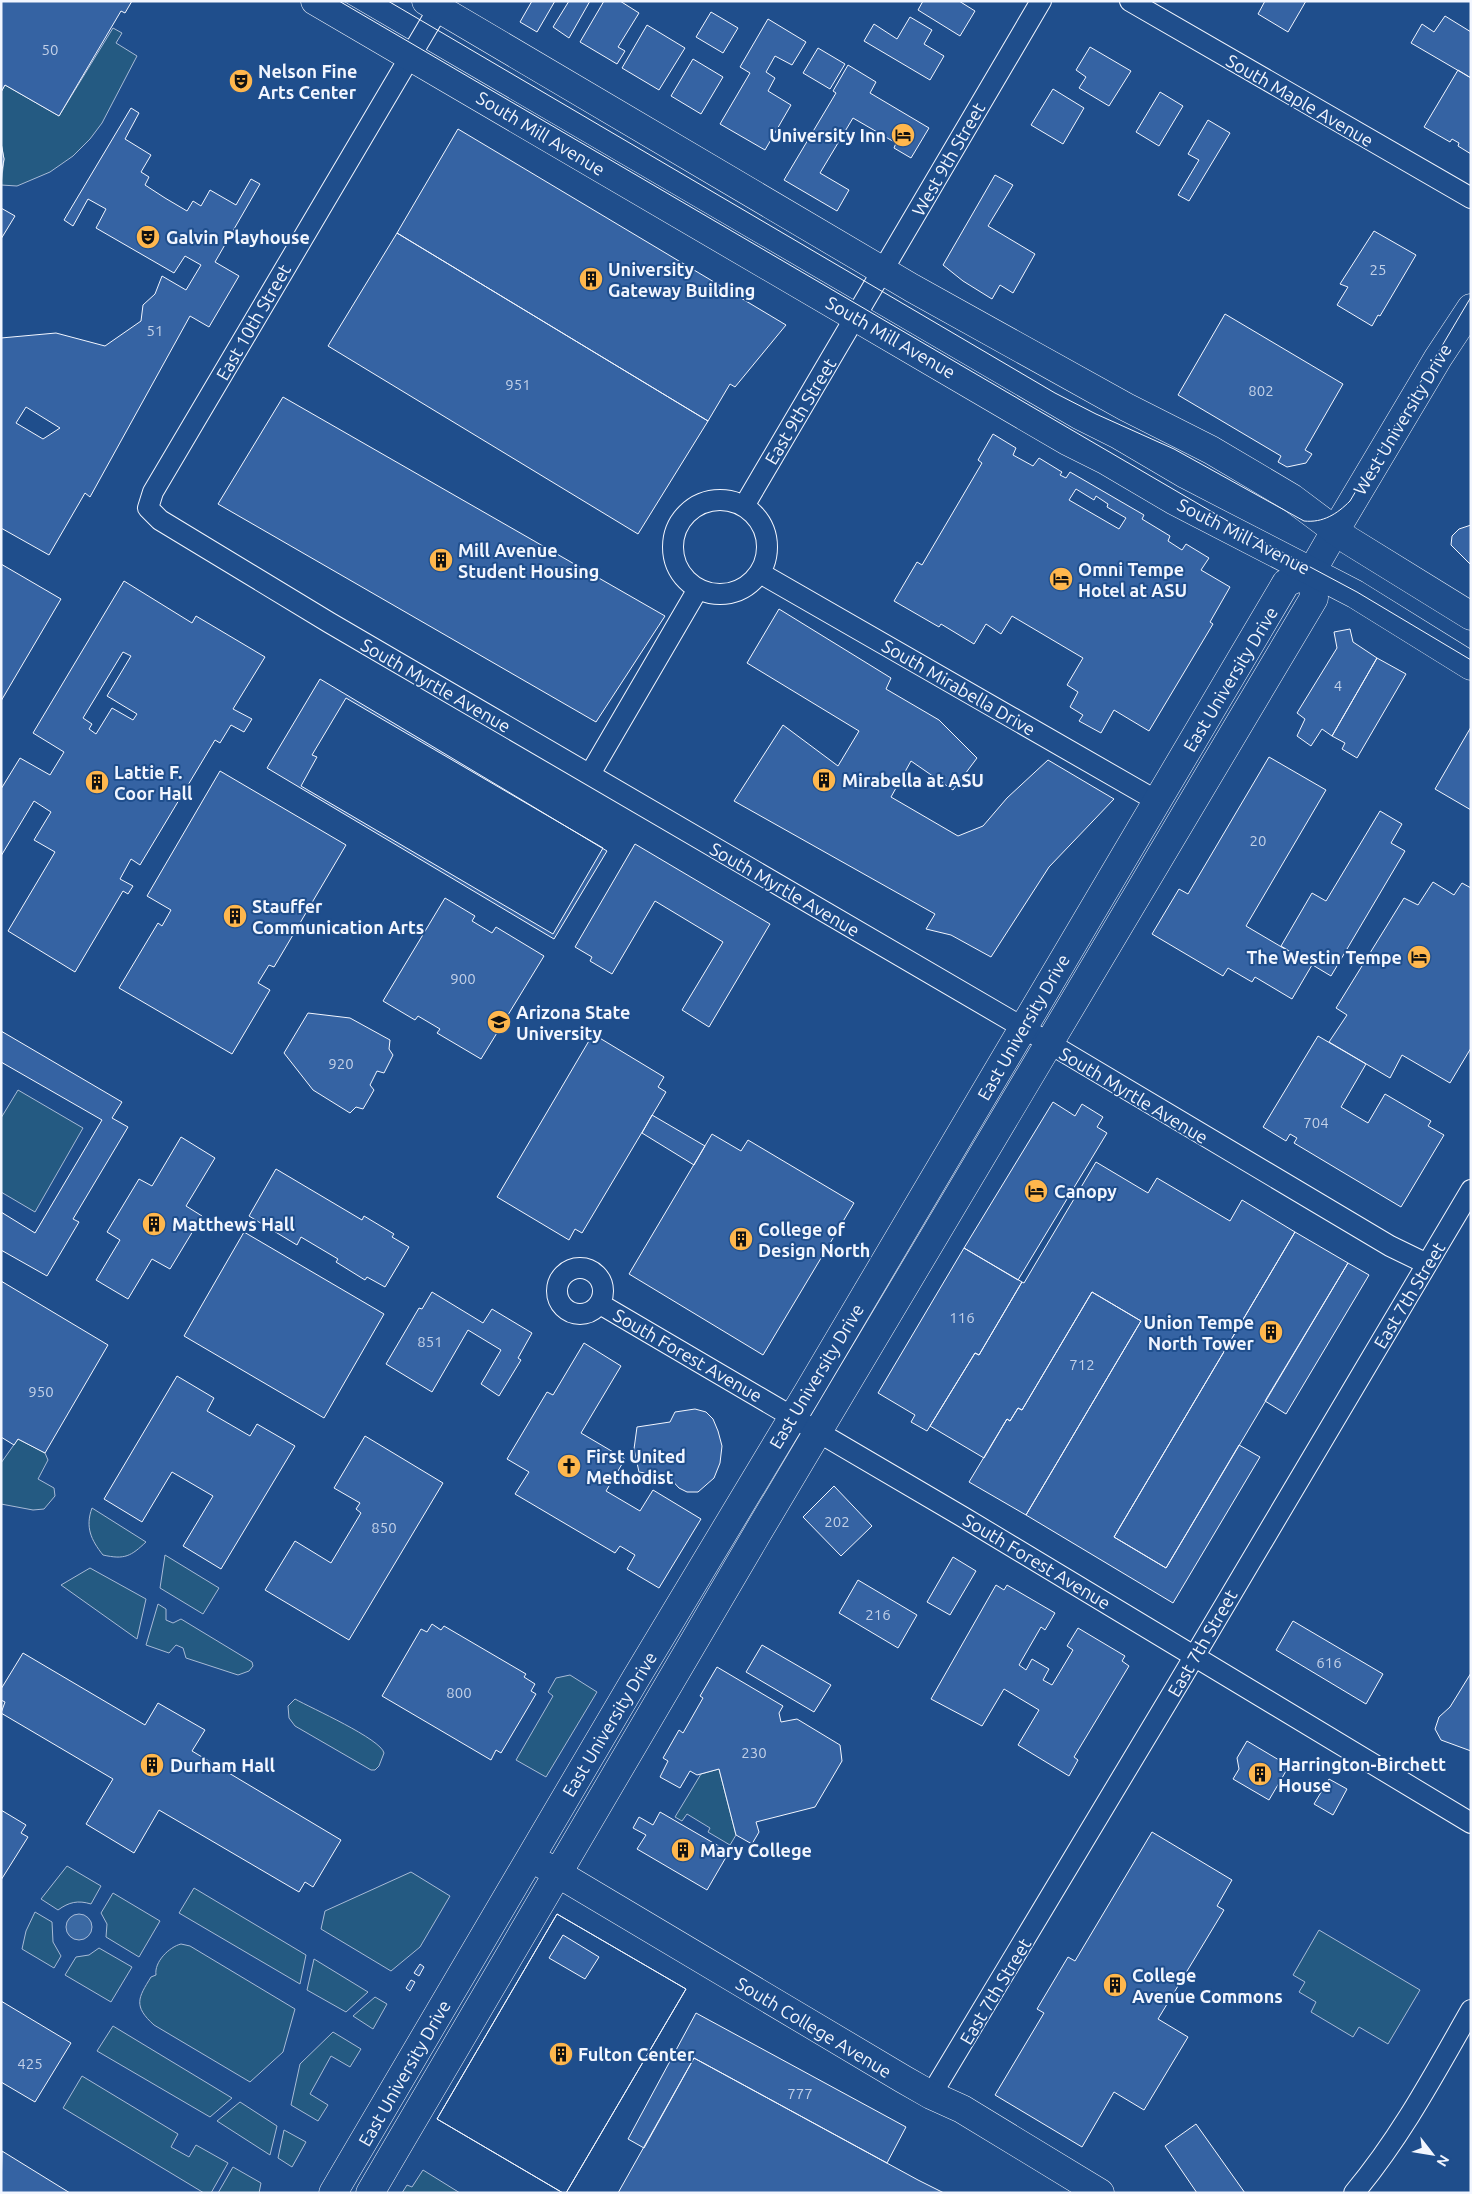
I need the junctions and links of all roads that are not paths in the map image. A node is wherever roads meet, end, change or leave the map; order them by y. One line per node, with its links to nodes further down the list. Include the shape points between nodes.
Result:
1 (315, 1): 5 (main road, South Mill Avenue)
2 (1041, 1): 7 (street, West 9th Street)
3 (1130, 1): 6 (street, South Maple Avenue)
4 (436, 4): 5 (street, East 10th Street); 7 (main road)
5 (410, 57): 9 (main road, South Mill Avenue); 11 (street, East 10th Street, via 158,484)
6 (1471, 198)
7 (883, 270): 9 (street, West 9th Street); 12 (main road, via 1118,403 1211,450 1292,498)
8 (1471, 308): 12 (main road, West University Drive)
9 (855, 316): 10 (street, East 9th Street); 13 (main road, South Mill Avenue, via 1067,441)
10 (744, 506): 14 (street, via 764,528 766,559); 15 (street, via 730,500 715,500 688,512 679,524 674,538 678,567 686,580)
11 (148, 508): 18 (street, South Myrtle Avenue, via 160,520 330,623)
12 (1335, 531): 13 (main road); 16 (main road)
13 (1312, 571): 17 (main road, South Mill Avenue); 19 (main road, East University Drive, via 1286,583); 21 (main road, East University Drive, via 1314,598)
14 (760, 573): 15 (street, via 739,590 718,594); 19 (street, South Mirabella Drive)
15 (698, 589): 18 (street)
16 (1471, 616)
17 (1471, 666)
18 (590, 774): 20 (street, South Myrtle Avenue)
19 (1157, 801): 20 (main road, East University Drive)
20 (1022, 1027): 21 (street, South Myrtle Avenue); 25 (main road, East University Drive)
21 (1050, 1044): 23 (street, South Myrtle Avenue, via 1382,1241); 26 (main road, East University Drive)
22 (1471, 1190): 23 (street, East 7th Street)
23 (1427, 1264): 27 (street, East 7th Street)
24 (600, 1304): 25 (street, South Forest Avenue)
25 (792, 1416): 26 (street, South Forest Avenue); 29 (main road, East University Drive)
26 (818, 1431): 27 (street, South Forest Avenue); 30 (main road, East University Drive)
27 (1195, 1656): 28 (street, South Forest Avenue); 32 (street, East 7th Street)
28 (1471, 1823)
29 (530, 1857): 30 (main road, South College Avenue); 33 (main road, East University Drive)
30 (557, 1873): 32 (main road, South College Avenue); 34 (main road, East University Drive)
31 (1471, 2010): 38 (street, via 1400,2131)
32 (932, 2095): 37 (main road, South College Avenue, via 962,2109)
33 (380, 2114): 34 (main road); 35 (main road, East University Drive)
34 (408, 2128): 36 (main road, East University Drive)
35 (333, 2193)
36 (370, 2193)
37 (1100, 2193)
38 (1354, 2193)

